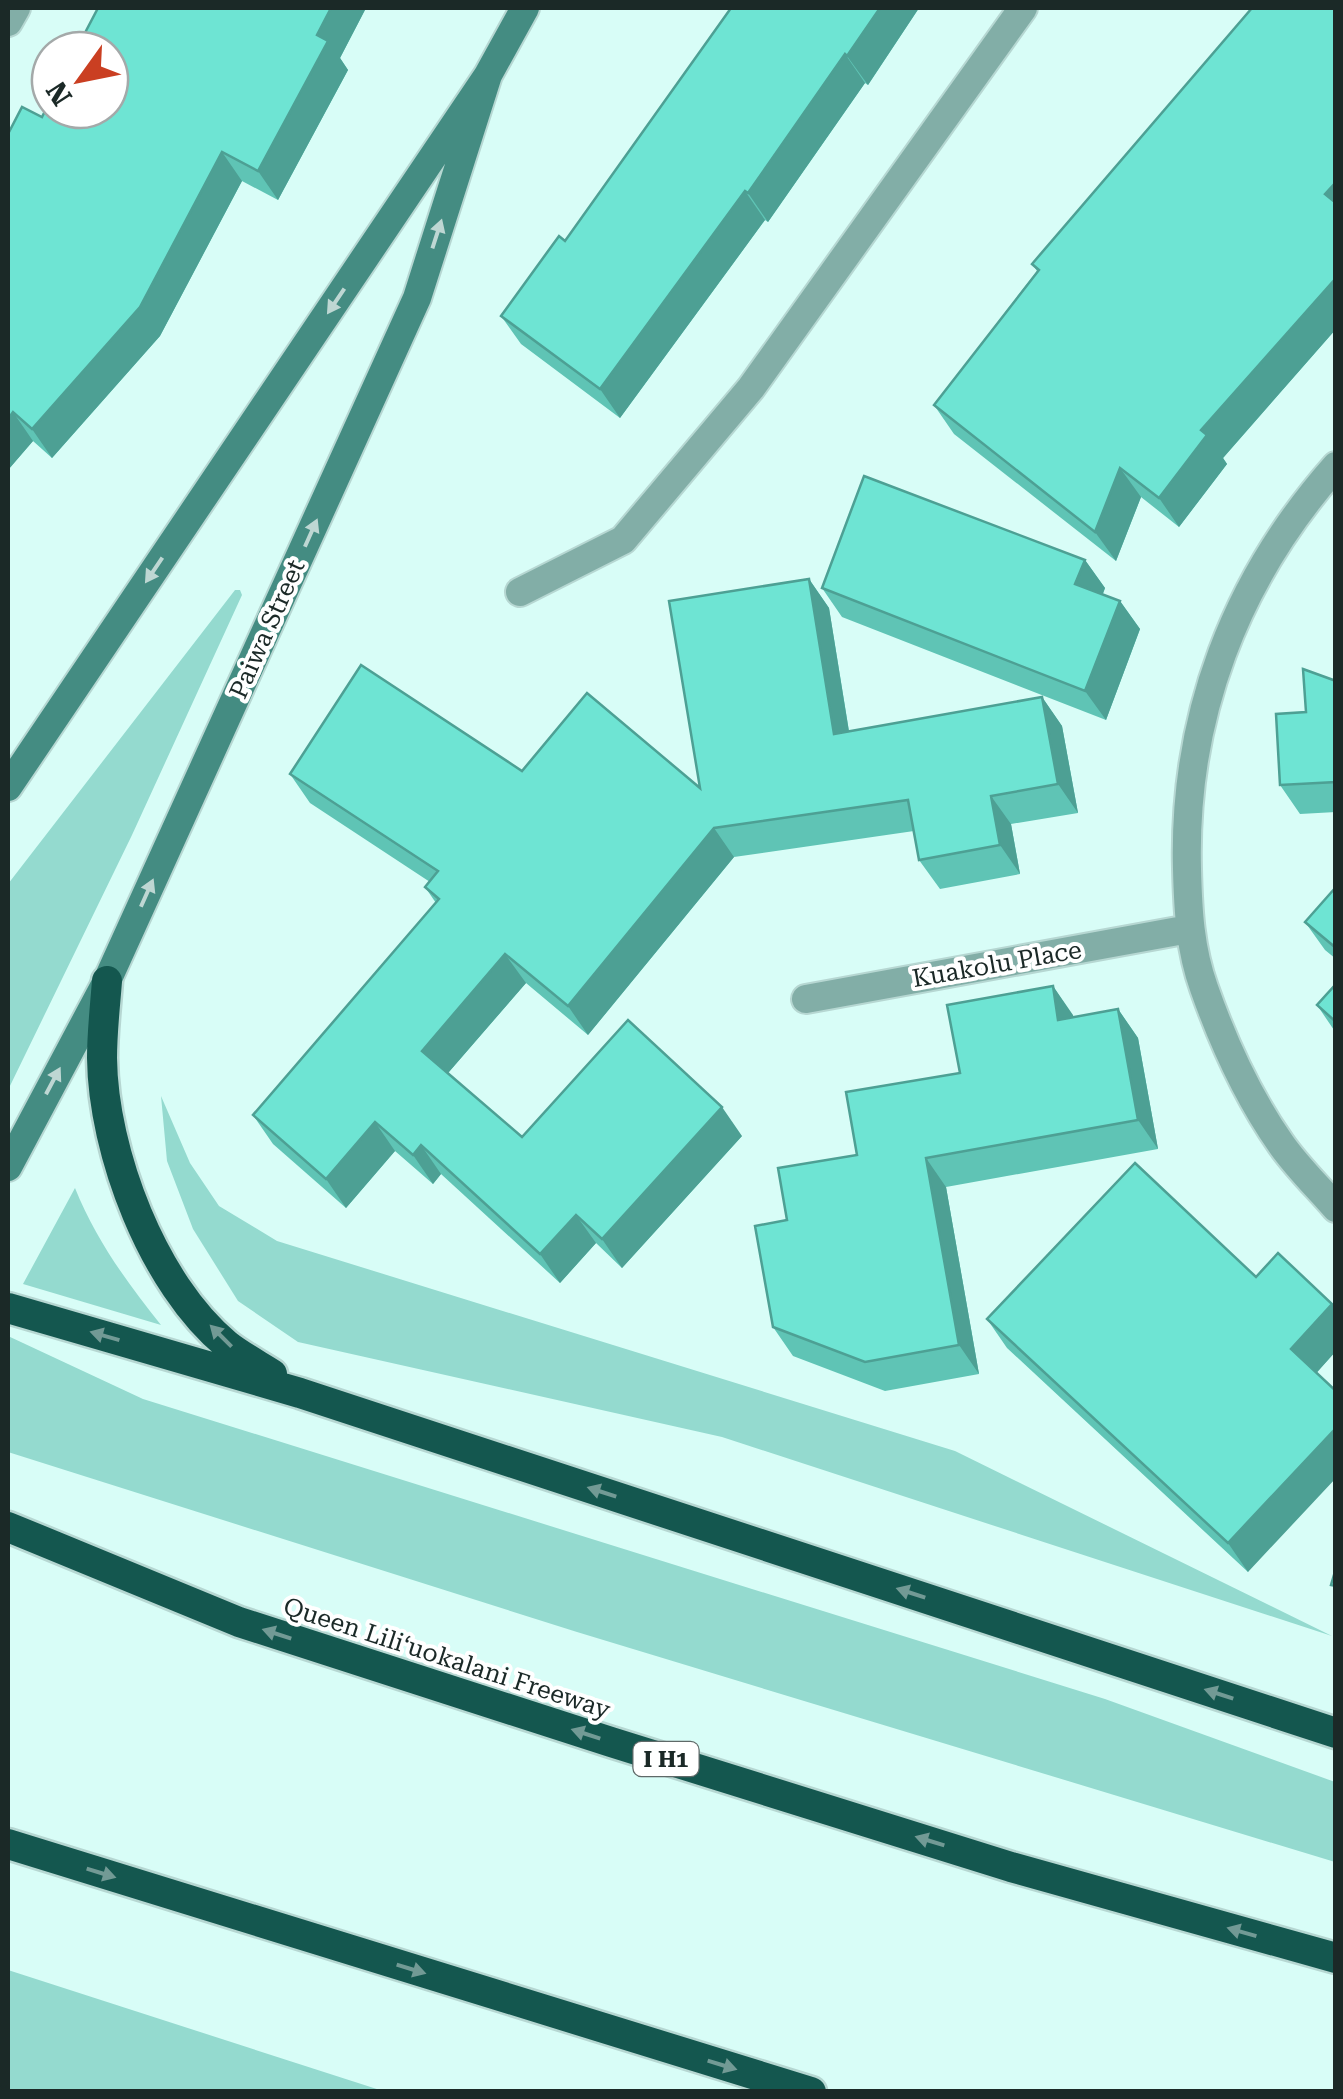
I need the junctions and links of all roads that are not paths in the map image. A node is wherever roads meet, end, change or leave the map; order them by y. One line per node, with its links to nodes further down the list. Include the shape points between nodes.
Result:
1 (16, 8): 4 (street)
2 (525, 8): 5 (main road, Paiwa Street)
3 (1023, 8): 7 (street, via 750,388 623,540)
4 (8, 22)
5 (488, 75): 8 (main road, Paiwa Street, one-way to 8); 10 (main road, Paiwa Street, one-way to 5, via 417,298)
6 (1336, 466): 9 (street, via 1277,539 1215,670 1192,760)
7 (520, 592)
8 (8, 787)
9 (1189, 929): 11 (street, Kuakolu Place); 13 (street, via 1202,986 1238,1072 1282,1145)
10 (107, 982): 12 (main road, Paiwa Street, one-way to 10); 15 (highway, one-way to 10, via 226,1344 187,1300 140,1221 108,1116 102,1059)
11 (806, 999)
12 (8, 1168)
13 (1336, 1208)
14 (8, 1308): 15 (highway, one-way to 14)
15 (300, 1392): 17 (highway, one-way to 15)
16 (8, 1527): 19 (highway, Queen Liliʻuokalani Freeway / I H1, one-way to 16, via 992,1861 239,1622)
17 (1336, 1733)
18 (8, 1844): 20 (highway, one-way to 20)
19 (1336, 1958)
20 (811, 2092)

